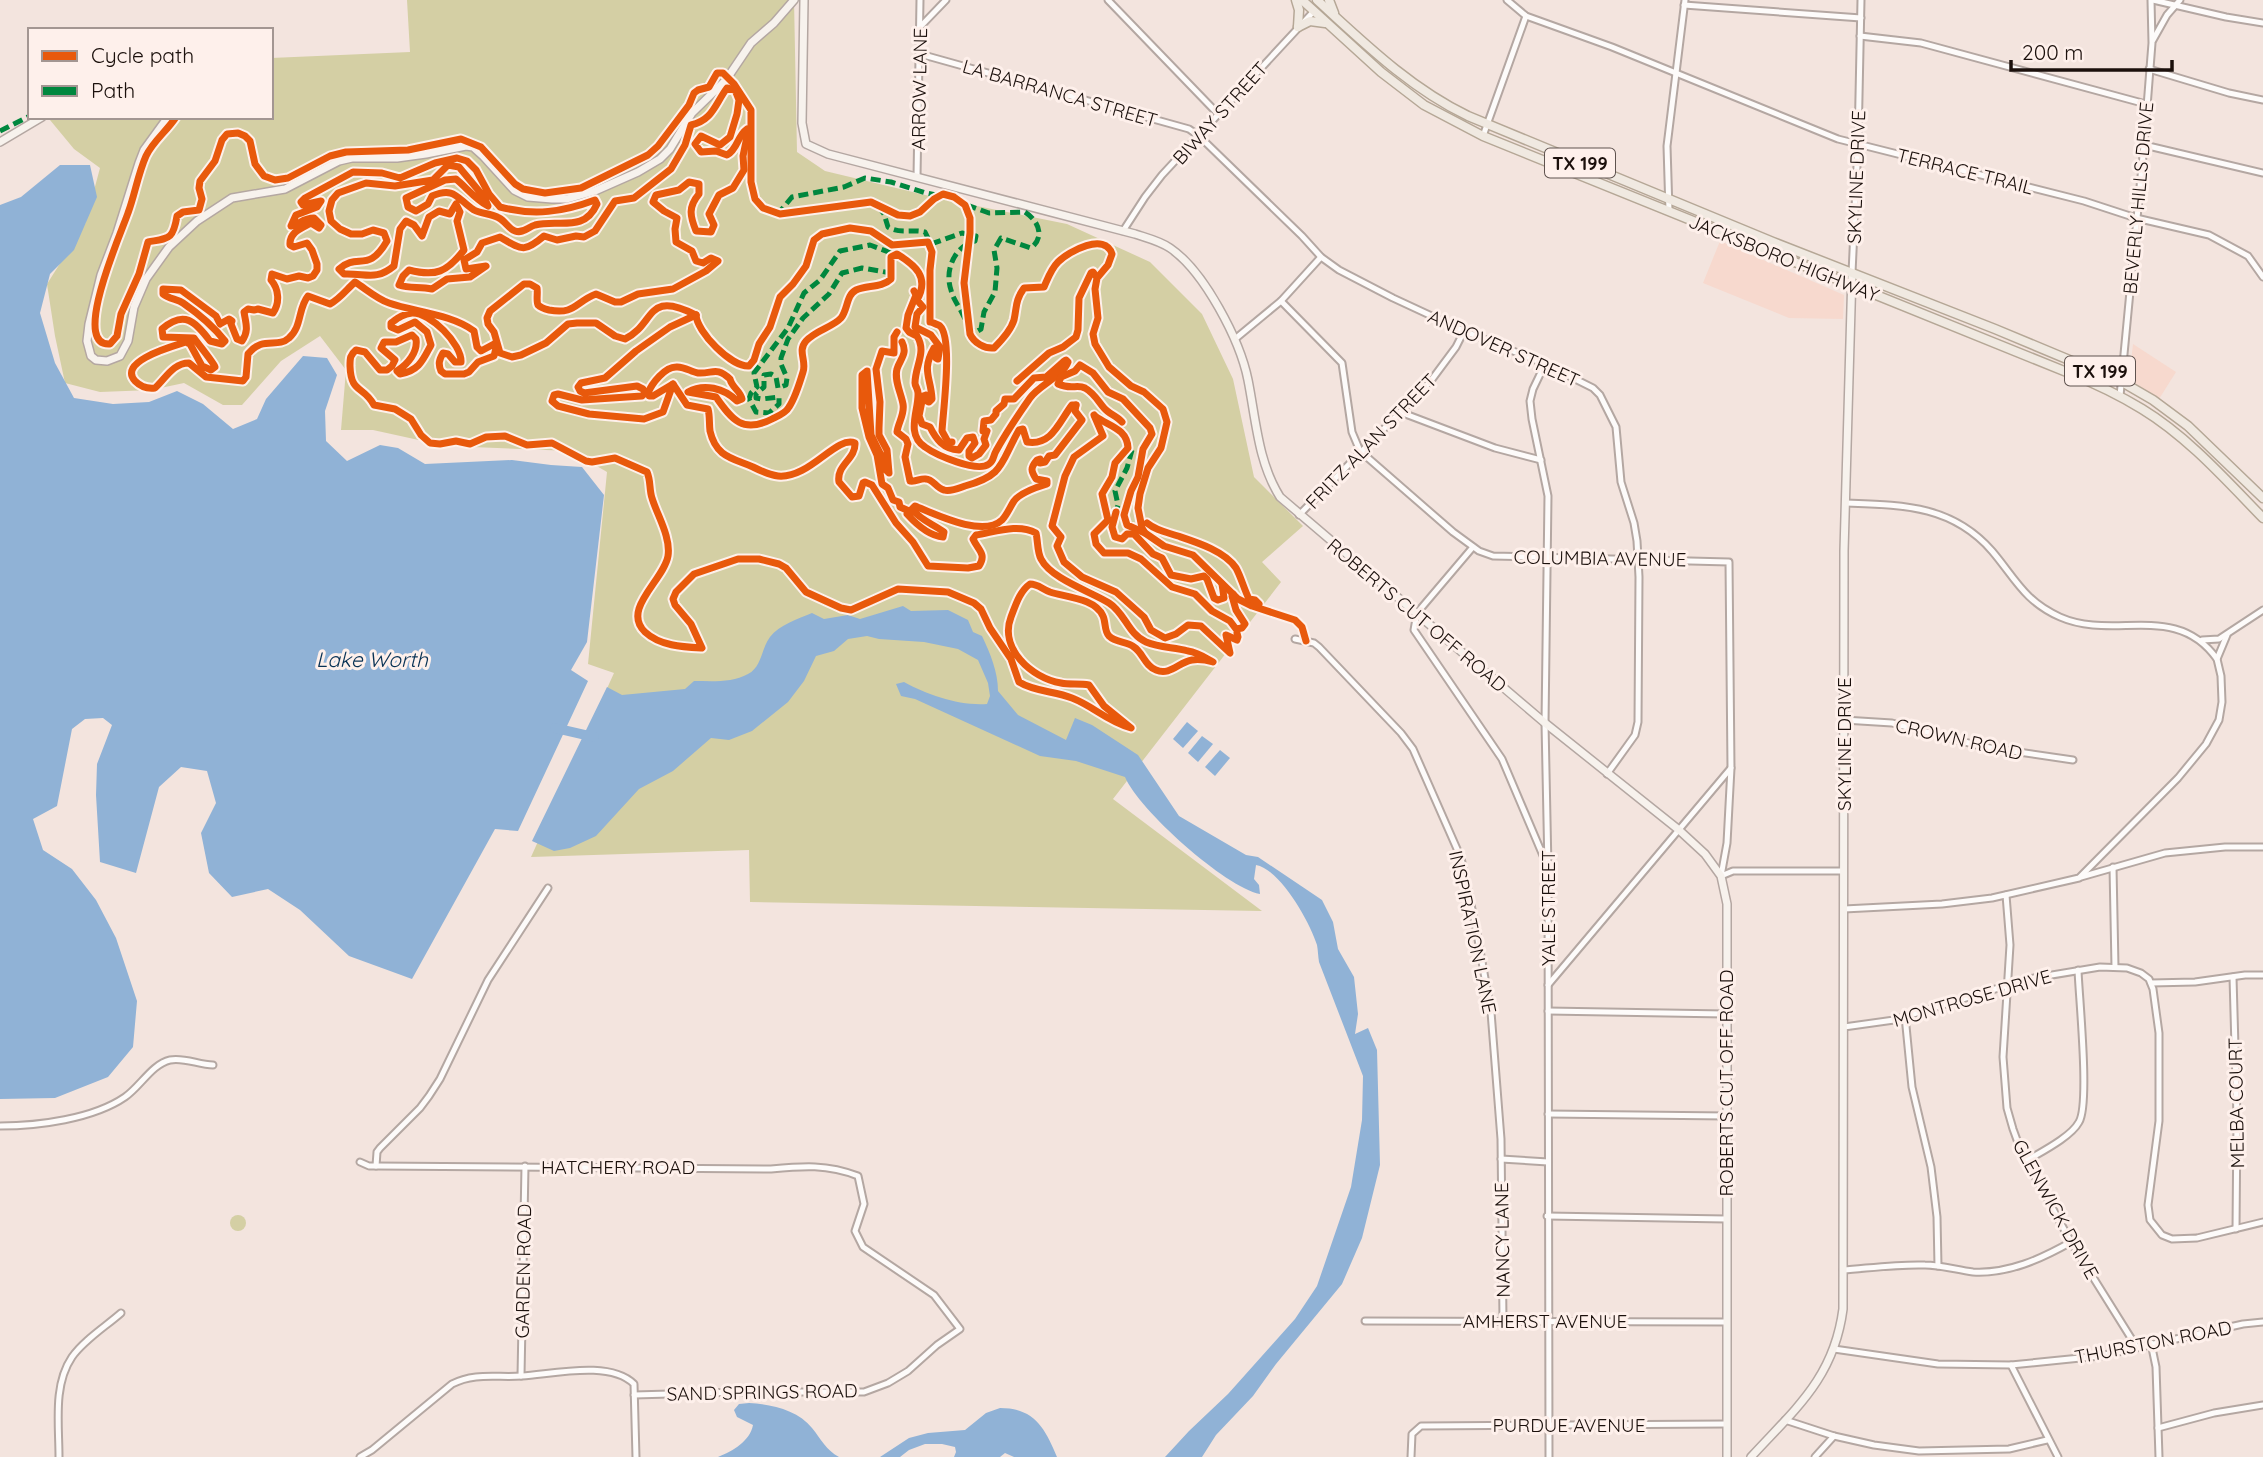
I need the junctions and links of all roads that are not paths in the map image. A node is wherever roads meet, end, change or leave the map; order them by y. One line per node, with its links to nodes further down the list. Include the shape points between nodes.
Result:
1 (794, 0): 31 (street, via 692,113 660,159 595,191 567,199 528,197 514,190 473,147 466,146 426,155 352,158 285,189 232,198 169,247 146,279 123,352 114,359 96,360 87,341 102,275 144,150)
2 (804, 0): 40 (street, ROBERTS CUT OFF ROAD, via 802,123 806,144)
3 (920, 0): 20 (street, ARROW LANE)
4 (946, 0): 20 (street)
5 (1108, 0): 29 (street)
6 (1296, 0): 21 (main road)
7 (1302, 0): 15 (main road, JACKSBORO HIGHWAY / TX 199)
8 (1507, 0): 16 (street, TERRACE TRAIL)
9 (1861, 0): 17 (street, SKYLINE DRIVE)
10 (2152, 0): 14 (street); 23 (street, BEVERLY HILLS DRIVE)
11 (2180, 0): 14 (street)
12 (1323, 1): 15 (street, BIWAY STREET); 32 (main road, JACKSBORO HIGHWAY / TX 199, via 1375,53 1429,95)
13 (1684, 3): 17 (street); 26 (street)
14 (2175, 6): 18 (street); 23 (street)
15 (1314, 11): 19 (main road, JACKSBORO HIGHWAY / TX 199); 21 (street, BIWAY STREET)
16 (1526, 16): 26 (street, TERRACE TRAIL); 32 (street)
17 (1861, 18): 22 (street, SKYLINE DRIVE)
18 (2263, 23)
19 (1328, 24): 21 (main road, via 1312,21); 34 (main road, JACKSBORO HIGHWAY / TX 199, via 1424,105)
20 (920, 27): 24 (street, ARROW LANE)
21 (1298, 27): 29 (street, BIWAY STREET)
22 (1860, 36): 28 (street, via 1921,43); 36 (street, SKYLINE DRIVE)
23 (2151, 43): 25 (street, BEVERLY HILLS DRIVE)
24 (920, 54): 33 (street, LA BARRANCA STREET, via 1138,114); 40 (street, ARROW LANE)
25 (2149, 69): 27 (street); 28 (street, BEVERLY HILLS DRIVE)
26 (1676, 73): 36 (street, TERRACE TRAIL); 42 (street, via 1667,146)
27 (2263, 100)
28 (2146, 104): 37 (street, BEVERLY HILLS DRIVE)
29 (1219, 115): 33 (street, BIWAY STREET)
30 (39, 119): 35 (street)
31 (167, 119)
32 (1489, 120): 34 (street); 38 (main road, JACKSBORO HIGHWAY / TX 199)
33 (1199, 136): 45 (street, BIWAY STREET, via 1151,190); 46 (street, ANDOVER STREET)
34 (1483, 136): 41 (main road, JACKSBORO HIGHWAY / TX 199)
35 (0, 142)
36 (1858, 144): 44 (street, TERRACE TRAIL); 47 (street, SKYLINE DRIVE)
37 (2144, 145): 39 (street); 44 (street, BEVERLY HILLS DRIVE)
38 (1592, 167): 41 (main road); 42 (main road, JACKSBORO HIGHWAY / TX 199)
39 (2263, 173)
40 (917, 177): 45 (street, ROBERTS CUT OFF ROAD)
41 (1587, 178): 43 (main road, JACKSBORO HIGHWAY / TX 199)
42 (1668, 198): 43 (street); 47 (main road, JACKSBORO HIGHWAY / TX 199)
43 (1669, 211): 49 (main road, JACKSBORO HIGHWAY / TX 199)
44 (2136, 218): 48 (street, TERRACE TRAIL, via 2209,235 2248,256); 56 (street, BEVERLY HILLS DRIVE)
45 (1123, 231): 53 (street, ROBERTS CUT OFF ROAD, via 1167,246 1183,258)
46 (1321, 257): 50 (street); 52 (street, ANDOVER STREET)
47 (1852, 273): 49 (street, SKYLINE DRIVE); 51 (main road, JACKSBORO HIGHWAY / TX 199)
48 (2263, 277)
49 (1851, 285): 54 (main road, JACKSBORO HIGHWAY / TX 199); 62 (street, SKYLINE DRIVE)
50 (1281, 301): 53 (street); 59 (street, via 1342,363 1352,432)
51 (1995, 329): 54 (main road); 56 (main road, JACKSBORO HIGHWAY / TX 199)
52 (1464, 331): 55 (street, ANDOVER STREET); 58 (street, FRITZ ALAN STREET, via 1441,369)
53 (1235, 339): 63 (street, ROBERTS CUT OFF ROAD, via 1246,370 1265,468 1280,497)
54 (1989, 341): 57 (main road, JACKSBORO HIGHWAY / TX 199)
55 (1545, 364): 60 (street, YALE STREET, via 1530,401); 67 (street, ANDOVER STREET, via 1593,388 1612,414)
56 (2122, 382): 57 (street, BEVERLY HILLS DRIVE); 61 (main road, JACKSBORO HIGHWAY / TX 199, via 2188,426)
57 (2120, 396): 64 (main road, JACKSBORO HIGHWAY / TX 199, via 2163,424)
58 (1400, 412): 59 (street, FRITZ ALAN STREET); 60 (street)
59 (1360, 451): 63 (street, FRITZ ALAN STREET); 65 (street)
60 (1541, 460): 66 (street, YALE STREET, via 1548,496)
61 (2263, 498)
62 (1846, 503): 72 (street, via 1911,507 1960,524 1982,540 2026,596 2058,617 2092,626 2159,625); 74 (street, SKYLINE DRIVE)
63 (1299, 514): 69 (street, ROBERTS CUT OFF ROAD)
64 (2263, 518)
65 (1471, 545): 66 (street, COLUMBIA AVENUE, via 1493,556); 69 (street)
66 (1548, 557): 67 (street, COLUMBIA AVENUE); 75 (street, YALE STREET)
67 (1638, 558): 77 (street, COLUMBIA AVENUE, via 1729,562); 78 (street, ANDOVER STREET, via 1638,722 1635,735)
68 (2263, 610): 70 (street)
69 (1417, 613): 75 (street, ROBERTS CUT OFF ROAD); 82 (street, via 1414,630 1502,759)
70 (2227, 635): 72 (street); 73 (street)
71 (1295, 639): 104 (street, INSPIRATION LANE, via 1314,643 1401,733 1413,749 1461,858 1491,1012)
72 (2198, 640): 73 (street)
73 (2217, 659): 85 (street, via 2220,720 2206,744)
74 (1844, 720): 76 (street, CROWN ROAD, via 1892,723 1984,747); 83 (street, SKYLINE DRIVE)
75 (1545, 723): 78 (street, ROBERTS CUT OFF ROAD); 82 (street, YALE STREET)
76 (2073, 760)
77 (1731, 768): 79 (street); 84 (street)
78 (1607, 774): 79 (street, ROBERTS CUT OFF ROAD)
79 (1679, 830): 84 (street, ROBERTS CUT OFF ROAD); 95 (street)
80 (2263, 847): 81 (street, via 2165,853)
81 (2113, 867): 85 (street); 89 (street)
82 (1548, 868): 95 (street, YALE STREET)
83 (1843, 871): 84 (street); 88 (street, SKYLINE DRIVE)
84 (1721, 876): 97 (street, ROBERTS CUT OFF ROAD, via 1727,904)
85 (2079, 878): 87 (street)
86 (548, 888): 108 (street, via 488,980 440,1079 420,1108 377,1152)
87 (2006, 895): 88 (street); 94 (street, GLENWICK DRIVE)
88 (1843, 909): 99 (street, SKYLINE DRIVE)
89 (2115, 967): 90 (street, MONTROSE DRIVE); 93 (street, MONTROSE DRIVE, via 2141,973)
90 (2078, 970): 94 (street, MONTROSE DRIVE); 106 (street, via 2082,1114 2069,1132)
91 (2263, 975): 92 (street, MONTROSE DRIVE)
92 (2233, 977): 93 (street, MONTROSE DRIVE); 114 (street, MELBA COURT)
93 (2151, 982): 114 (street, via 2160,1068 2150,1220 2162,1235 2172,1239)
94 (2008, 985): 98 (street, MONTROSE DRIVE); 106 (street, GLENWICK DRIVE, via 2005,1088 2013,1129)
95 (1548, 986): 96 (street, YALE STREET)
96 (1548, 1011): 97 (street); 101 (street, YALE STREET)
97 (1726, 1014): 102 (street, ROBERTS CUT OFF ROAD)
98 (1905, 1016): 99 (street, MONTROSE DRIVE); 116 (street, via 1912,1087 1931,1167)
99 (1844, 1027): 117 (street, SKYLINE DRIVE)
100 (213, 1065): 103 (street, via 168,1060 111,1105 55,1121)
101 (1548, 1114): 102 (street); 105 (street, YALE STREET)
102 (1727, 1115): 112 (street, ROBERTS CUT OFF ROAD)
103 (0, 1126)
104 (1501, 1160): 105 (street); 119 (street, NANCY LANE)
105 (1548, 1161): 111 (street, YALE STREET)
106 (2026, 1161): 115 (street, GLENWICK DRIVE)
107 (360, 1162): 108 (street, HATCHERY ROAD)
108 (376, 1166): 109 (street, HATCHERY ROAD)
109 (525, 1166): 110 (street, HATCHERY ROAD, via 809,1166 839,1168); 128 (street, GARDEN ROAD)
110 (858, 1176): 129 (street, SAND SPRINGS ROAD, via 864,1204 855,1231 863,1247 934,1295 960,1329 908,1371 864,1392)
111 (1547, 1216): 112 (street); 120 (street, YALE STREET)
112 (1726, 1219): 122 (street, ROBERTS CUT OFF ROAD)
113 (2263, 1222): 114 (street)
114 (2236, 1229)
115 (2071, 1242): 116 (street, via 2041,1259 1996,1271); 125 (street, GLENWICK DRIVE)
116 (1938, 1266): 117 (street)
117 (1843, 1270): 126 (street, SKYLINE DRIVE, via 1842,1317)
118 (121, 1313): 137 (street, via 73,1355 61,1381)
119 (1503, 1320): 120 (street, AMHERST AVENUE); 121 (street, AMHERST AVENUE)
120 (1548, 1320): 122 (street, AMHERST AVENUE); 133 (street, YALE STREET)
121 (1365, 1321)
122 (1726, 1322): 132 (street, ROBERTS CUT OFF ROAD)
123 (2263, 1322): 124 (street, THURSTON ROAD)
124 (2151, 1343): 125 (street, THURSTON ROAD); 134 (street)
125 (2136, 1346): 127 (street, THURSTON ROAD, via 2100,1356)
126 (1834, 1349): 127 (street, THURSTON ROAD, via 1938,1364); 131 (street, SKYLINE DRIVE, via 1811,1392)
127 (2011, 1365): 136 (street)
128 (521, 1377): 129 (street, via 560,1370 604,1371 628,1378 634,1384); 138 (street, via 460,1380)
129 (634, 1395): 139 (street)
130 (2263, 1405): 134 (street)
131 (1785, 1420): 135 (street); 143 (street, SKYLINE DRIVE)
132 (1726, 1424): 133 (street, PURDUE AVENUE); 142 (street, ROBERTS CUT OFF ROAD)
133 (1549, 1425): 140 (street, PURDUE AVENUE, via 1421,1426 1412,1434); 141 (street, YALE STREET)
134 (2158, 1428): 146 (street)
135 (1834, 1436): 136 (street, via 1919,1451 2009,1449); 144 (street)
136 (2048, 1440): 145 (street)
137 (59, 1457)
138 (360, 1457)
139 (636, 1457)
140 (1411, 1457)
141 (1549, 1457)
142 (1727, 1457)
143 (1751, 1457)
144 (1815, 1457)
145 (2058, 1457)
146 (2159, 1457)

